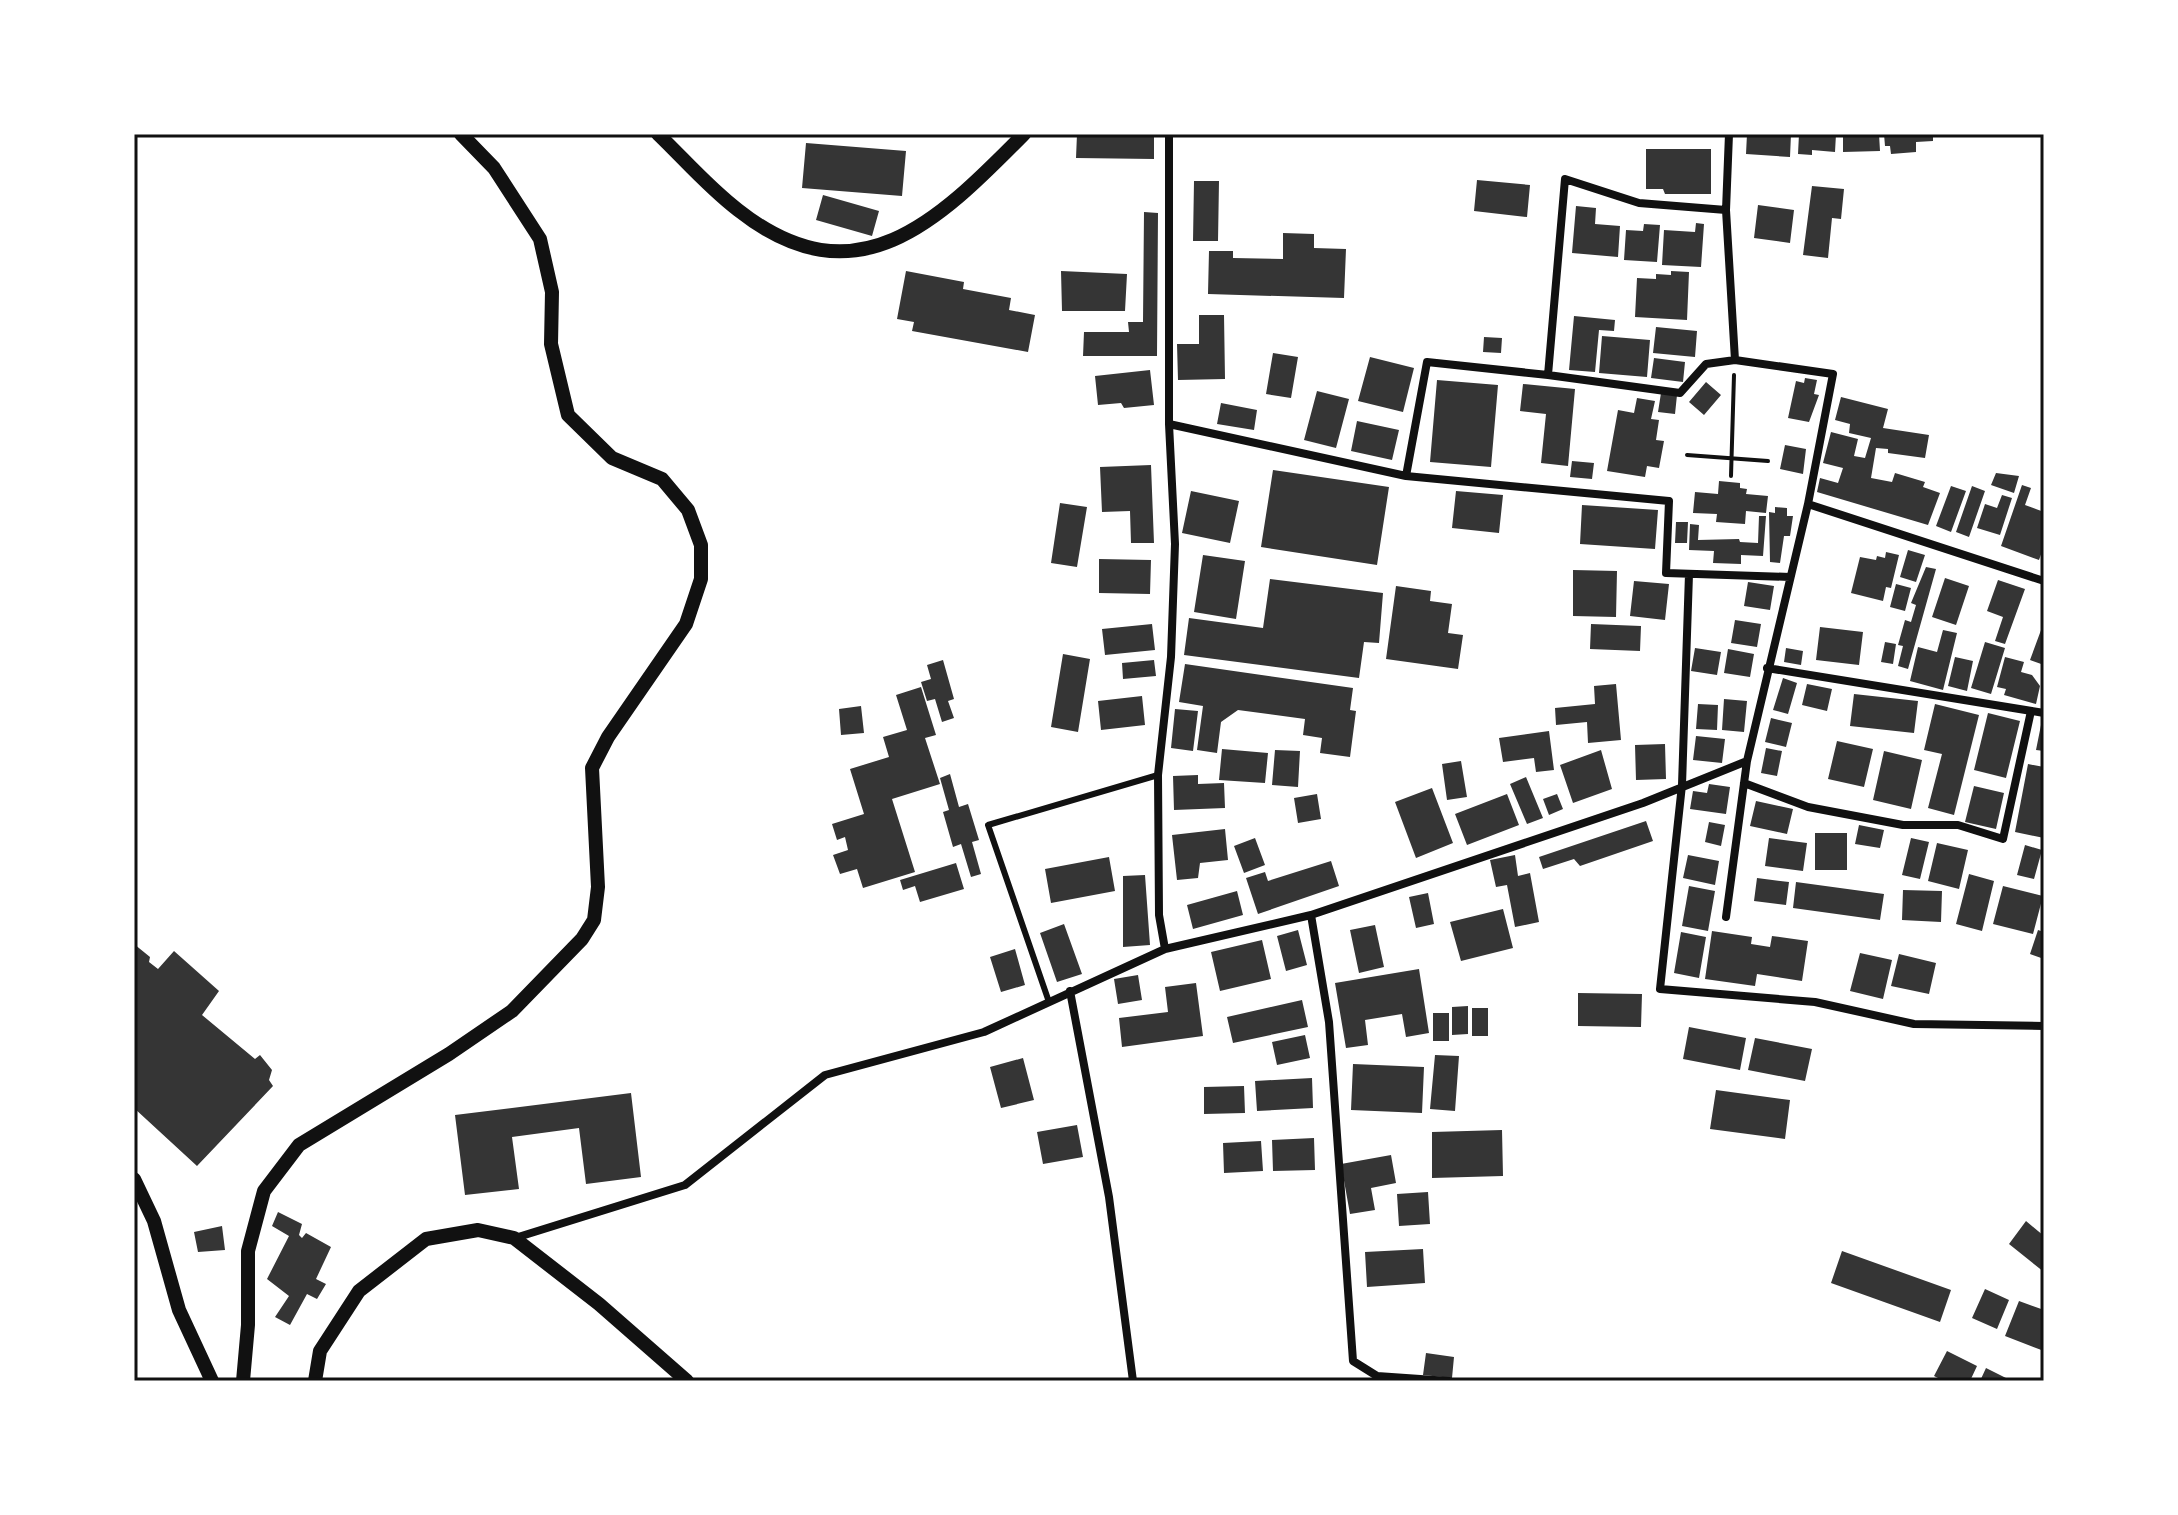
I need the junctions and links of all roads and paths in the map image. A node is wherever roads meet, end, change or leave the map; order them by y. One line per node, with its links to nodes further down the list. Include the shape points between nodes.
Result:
1 (461, 134): 35 (street, via 494,168 540,239 552,292 551,344 568,415 612,458 662,479 688,510 701,545 701,579 686,624 592,768 598,887 594,920 512,1011 299,1145 264,1191 248,1251)
2 (658, 134): 3 (street, via 738,211 777,235 809,250 851,251 898,241 959,200)
3 (1024, 134)
4 (1169, 134): 9 (street)
5 (1729, 134): 6 (street)
6 (1726, 210): 7 (street); 8 (street, via 1639,203 1565,179)
7 (1735, 360): 8 (street, via 1706,364 1680,393); 11 (path); 15 (street, via 1833,374)
8 (1548, 375): 13 (street, via 1427,362)
9 (1169, 424): 13 (street); 23 (street, via 1175,544 1171,657)
10 (1687, 455): 11 (path)
11 (1731, 457): 12 (path); 14 (path)
12 (1768, 461)
13 (1406, 476): 16 (street, via 1669,501 1666,573)
14 (1731, 476)
15 (1808, 504): 17 (street); 18 (street)
16 (1689, 574): 17 (street); 25 (street)
17 (1790, 577): 19 (street)
18 (2044, 581)
19 (1767, 668): 20 (street); 22 (street)
20 (2031, 711): 21 (street); 24 (street, via 2003,839 1958,825 1903,825 1808,807)
21 (2044, 713)
22 (1747, 761): 24 (street); 25 (street)
23 (1158, 775): 28 (street, via 1159,915); 30 (lane, via 988,825)
24 (1744, 783): 27 (street)
25 (1682, 785): 26 (street, via 1643,803); 31 (street, via 1660,989 1815,1002 1914,1024)
26 (1311, 915): 28 (street); 39 (street, via 1329,1022 1353,1361 1377,1376)
27 (1726, 917)
28 (1165, 949): 29 (street)
29 (1070, 991): 30 (street); 38 (street, via 1109,1197)
30 (1049, 1002): 33 (street, via 984,1032 825,1075 685,1185)
31 (2044, 1026)
32 (134, 1179): 34 (street, via 154,1221 179,1310)
33 (514, 1238): 36 (street, via 478,1230 426,1239 359,1291 320,1351); 37 (street)
34 (212, 1381)
35 (243, 1381)
36 (315, 1381)
37 (687, 1381)
38 (1133, 1381)
39 (1449, 1381)

